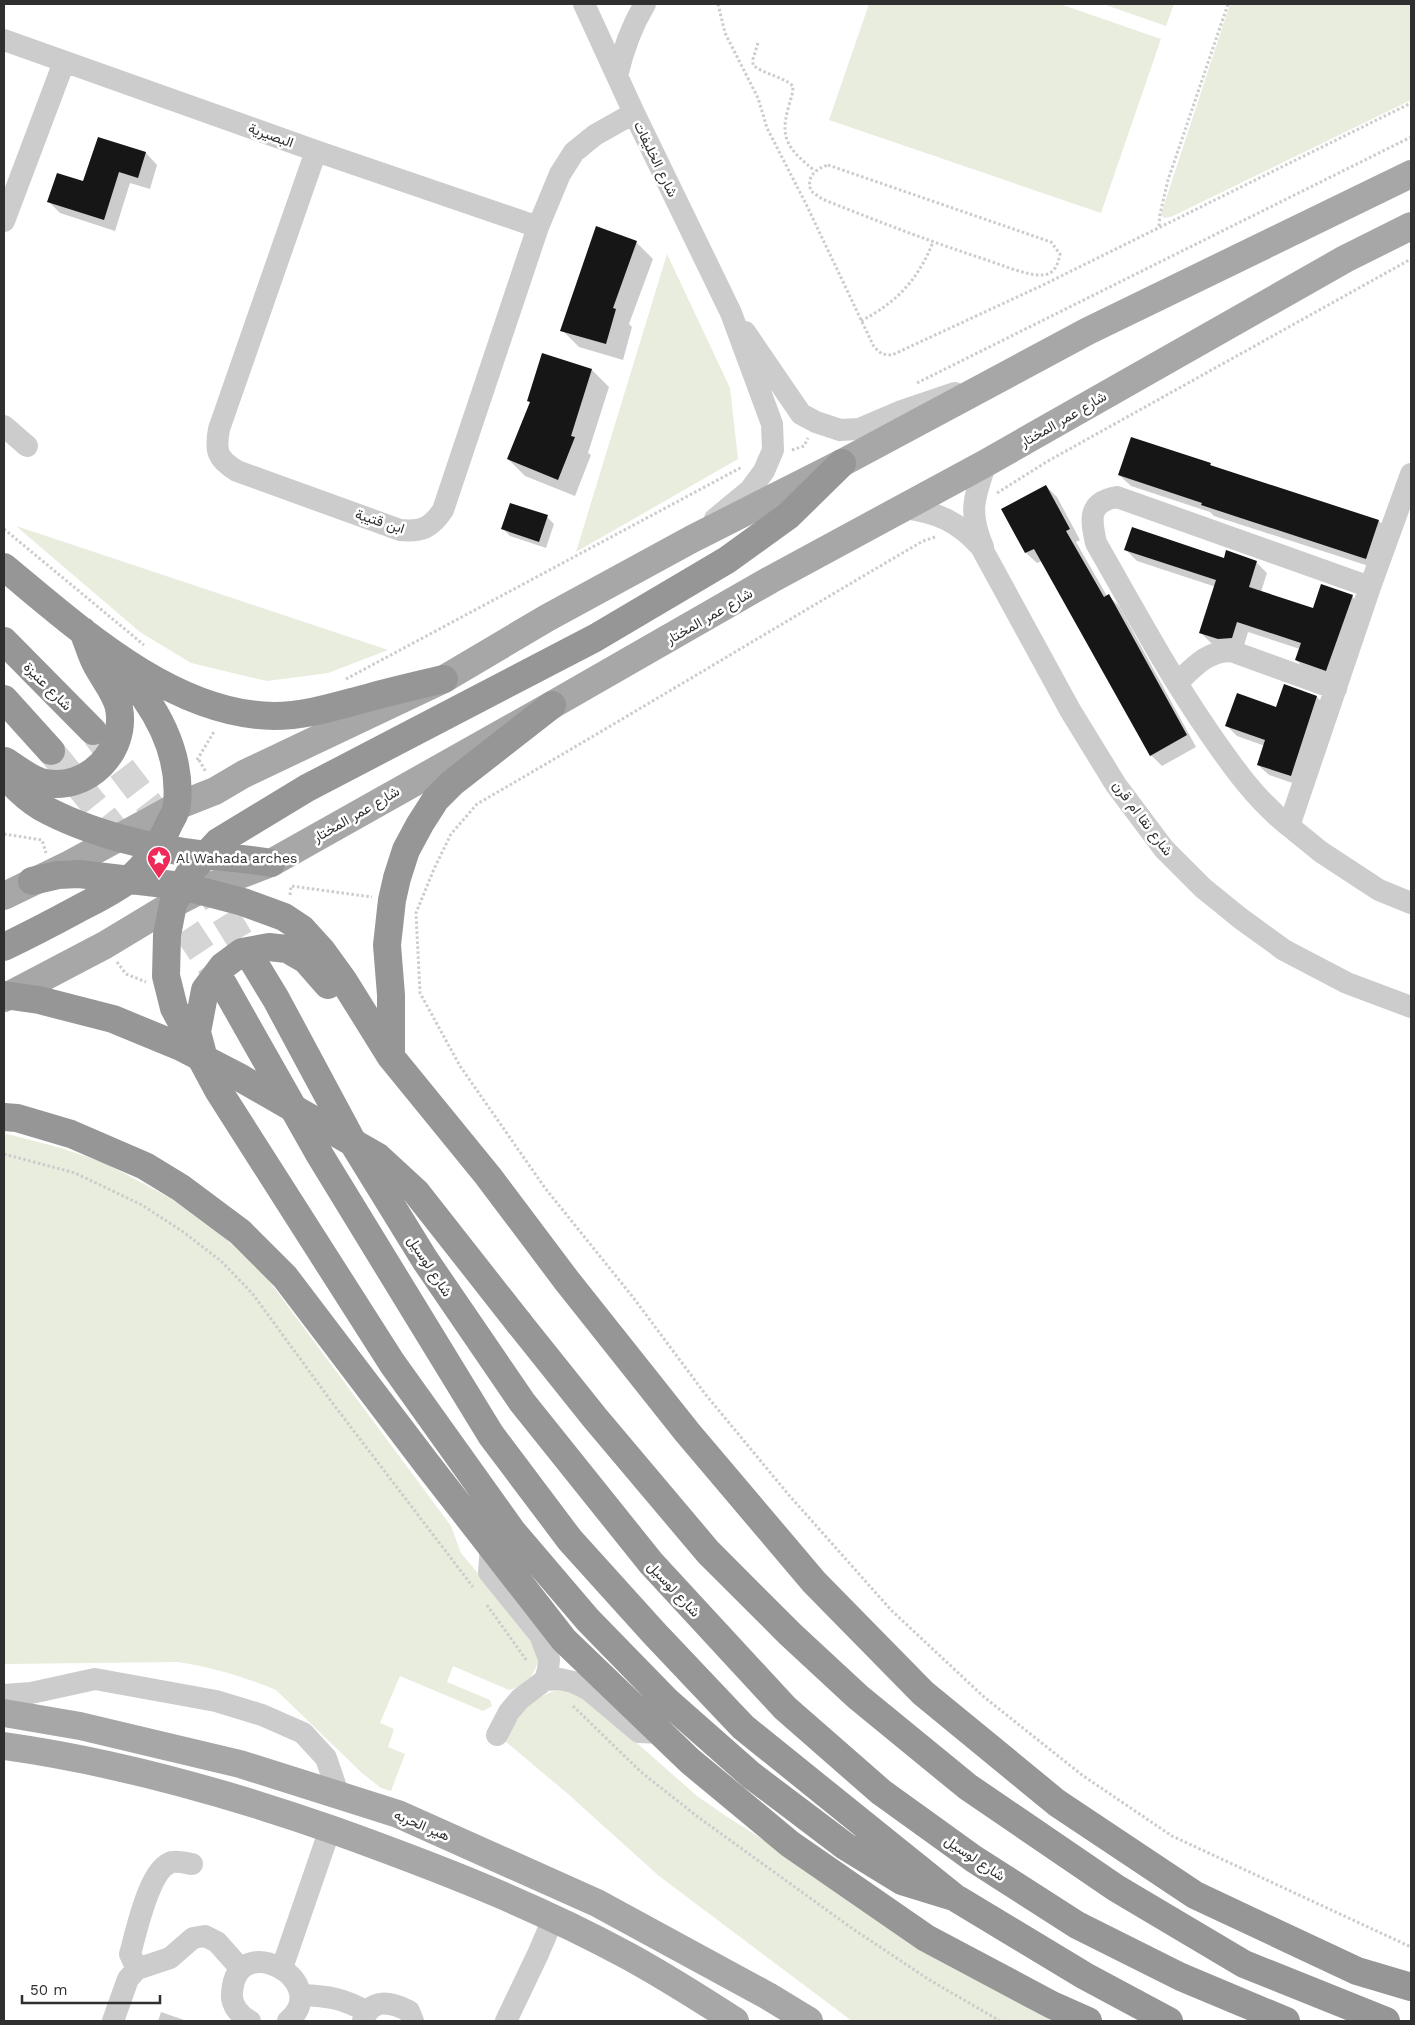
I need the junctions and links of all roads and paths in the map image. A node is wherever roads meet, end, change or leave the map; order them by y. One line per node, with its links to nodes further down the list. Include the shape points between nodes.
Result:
1 (584, 4): 8 (street, شارع الخليفات)
2 (645, 4): 8 (street, via 624,46)
3 (718, 4): 22 (path, via 725,33 758,98 767,128)
4 (1228, 4): 17 (path, via 1168,180)
5 (4, 40): 7 (street, البصيرية)
6 (758, 43): 13 (path, via 753,65 793,86 784,131 786,140)
7 (64, 62): 12 (street, البصيرية); 15 (street)
8 (617, 76): 10 (street, شارع الخليفات)
9 (1411, 103): 17 (path)
10 (634, 113): 16 (street, ابن قتيبة, via 594,135 574,152 560,174); 21 (street, شارع الخليفات)
11 (1411, 137): 24 (path)
12 (316, 151): 16 (street, البصيرية); 16 (street, ابن قتيبة, via 219,429 218,454 225,464 237,471 400,530 415,532 427,527 443,510)
13 (814, 171): 19 (path, via 810,186 815,195); 19 (path, via 828,165 835,166 1051,242 1060,254 1055,269 1043,275 1009,268)
14 (1411, 174): 23 (main road, via 1128,310)
15 (4, 221)
16 (538, 226)
17 (1160, 226): 22 (path, via 892,355 882,354 874,348)
18 (1411, 226): 30 (main road, شارع عمر المختار, via 1336,264)
19 (933, 242): 22 (path, via 919,271 900,294 888,306)
20 (1411, 259): 32 (path, via 1065,451)
21 (731, 313): 25 (street, شارع الخليفات, via 802,414); 28 (street, شارع الخليفات, via 772,424)
22 (861, 321)
23 (1003, 377): 25 (street, شارع الخليفات, via 923,403 860,429 840,430); 29 (main road)
24 (916, 383)
25 (816, 422): 28 (path, via 804,446 784,454)
26 (4, 426): 27 (street)
27 (26, 446)
28 (772, 450): 36 (street, شارع الخليفات, via 764,471 750,490); 44 (path)
29 (842, 463): 36 (main road); 60 (highway, via 788,516 727,560 595,638 307,788 218,842)
30 (986, 463): 33 (main road, شارع عمر المختار); 37 (street, شارع نقا ام قرن, via 974,504 975,527)
31 (1409, 485): 39 (street)
32 (994, 495)
33 (904, 508): 37 (street, شارع نقا ام قرن, via 926,510 956,524); 48 (main road, شارع عمر المختار, via 770,580)
34 (4, 529): 42 (path)
35 (940, 536): 69 (path, via 923,541 477,804 451,834)
36 (692, 539): 43 (main road)
37 (988, 557): 77 (street, شارع نقا ام قرن, via 1070,710 1116,785 1164,849 1203,888 1284,950 1347,983)
38 (4, 567): 40 (highway)
39 (1370, 587): 45 (street, via 1117,497 1104,499 1096,507 1091,521 1096,543); 46 (street)
40 (83, 632): 49 (highway, via 182,695); 52 (highway, via 119,707 120,726 108,759 85,778 47,783 34,779); 53 (highway, via 132,681 151,707 164,730)
41 (4, 641): 50 (highway, شارع عنيزة)
42 (145, 646)
43 (444, 679): 49 (highway, via 323,710 275,716); 55 (main road)
44 (345, 680)
45 (1177, 682): 46 (street, via 1213,653 1231,651); 56 (street, via 1232,767 1270,811)
46 (1336, 689): 56 (street)
47 (4, 699): 51 (highway)
48 (552, 705): 61 (main road, شارع عمر المختار); 67 (highway, via 464,772 436,799 406,850)
49 (226, 710): 53 (path, via 199,760)
50 (93, 731)
51 (51, 750)
52 (4, 760)
53 (176, 768): 55 (highway)
54 (4, 774): 58 (highway, via 18,790 40,806)
55 (177, 806): 58 (main road); 59 (highway)
56 (1289, 826): 68 (street, via 1321,852 1379,890)
57 (4, 834): 62 (path, via 42,840 45,852)
58 (119, 837): 59 (highway); 62 (main road)
59 (158, 846): 60 (highway); 63 (highway)
60 (206, 856): 61 (highway); 65 (highway, via 190,872)
61 (271, 863): 65 (main road, شارع عمر المختار)
62 (58, 869): 64 (main road)
63 (129, 878): 64 (highway, via 79,874); 65 (highway); 72 (highway, via 112,891)
64 (32, 881): 66 (main road)
65 (185, 893): 70 (highway, via 243,902); 71 (main road, شارع عمر المختار); 74 (highway, via 167,935)
66 (4, 896)
67 (392, 900): 69 (path); 70 (path, via 291,886 290,895); 79 (highway, via 387,945)
68 (1411, 903)
69 (419, 906): 94 (path, via 416,913 420,993 460,1066 545,1188 706,1395 891,1610 984,1697 1082,1775 1172,1836)
70 (270, 912): 78 (highway, via 302,929 322,951)
71 (105, 945): 74 (path, via 126,974 144,982); 76 (main road, شارع عمر المختار)
72 (4, 947)
73 (253, 961): 112 (highway, شارع لوسيل, via 361,1156 425,1260 522,1402 651,1563 785,1708 881,1792 974,1859 1069,1920 1181,1977)
74 (166, 976): 80 (highway, via 174,1008)
75 (223, 984): 92 (highway, via 321,1157 491,1435 570,1540 654,1634 743,1726)
76 (4, 996): 113 (highway, bridge, via 39,1000 113,1019 181,1046 378,1157 416,1192 595,1418 708,1552 858,1697 960,1781 1116,1888 1244,1964)
77 (1411, 1007)
78 (368, 1022): 79 (highway); 80 (highway, via 306,960 287,949 269,947 242,952 223,966 205,990 197,1032)
79 (391, 1057): 99 (highway, via 693,1440 814,1582 923,1693 1057,1803 1195,1895 1357,1971)
80 (208, 1072): 92 (highway, via 392,1363 512,1531 588,1620 667,1701 751,1775 845,1846 902,1881)
81 (4, 1117): 82 (highway, via 71,1134 144,1166 181,1188 240,1232 285,1278)
82 (491, 1546): 83 (street, via 489,1572 546,1646 549,1659); 86 (highway, via 564,1640)
83 (545, 1680): 86 (street, via 573,1682 589,1690 639,1732); 87 (street, via 520,1699)
84 (4, 1695): 89 (street, via 31,1693 95,1679 216,1702 262,1715 303,1733 326,1758)
85 (4, 1713): 89 (main road, هير الحربه, via 80,1726 240,1764)
86 (661, 1733): 110 (highway, via 790,1844 926,1938)
87 (497, 1735)
88 (4, 1746): 90 (main road, via 194,1785)
89 (339, 1796): 90 (main road); 98 (main road, هير الحربه, via 398,1814 596,1903)
90 (330, 1829): 93 (main road, via 405,1856); 95 (street)
91 (192, 1864): 96 (street, via 172,1862 161,1870 150,1886 130,1954)
92 (954, 1898): 111 (highway)
93 (553, 1919): 101 (main road, via 630,1958); 107 (street)
94 (1411, 1947)
95 (282, 1968): 97 (street, via 251,1962); 100 (street)
96 (137, 1969): 97 (street, via 170,1958 192,1938 205,1936 217,1942); 103 (street, via 128,1979)
97 (241, 1969): 104 (street, via 234,1981 232,1998 240,2014)
98 (728, 1974): 101 (main road); 109 (main road, هير الحربه)
99 (1411, 1987)
100 (301, 1995): 102 (street, via 350,2002); 105 (street, via 299,2009)
101 (711, 2006): 108 (main road)
102 (365, 2017): 106 (street, via 378,2004 393,2003 409,2011)
103 (114, 2021)
104 (250, 2021)
105 (288, 2021)
106 (413, 2021)
107 (506, 2021)
108 (735, 2021)
109 (809, 2021)
110 (1088, 2021)
111 (1168, 2021)
112 (1286, 2021)
113 (1386, 2021)

